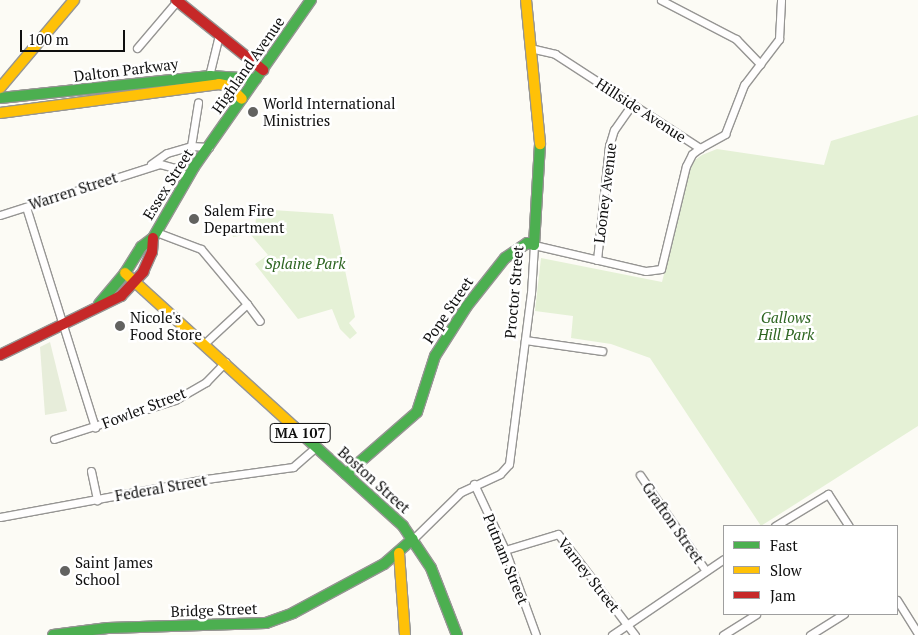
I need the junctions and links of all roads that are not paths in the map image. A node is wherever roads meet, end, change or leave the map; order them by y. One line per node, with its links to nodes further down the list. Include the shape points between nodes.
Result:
1 (74, 0): 14 (main road)
2 (176, 0): 7 (main road); 8 (street)
3 (311, 0): 11 (main road, Highland Avenue)
4 (526, 0): 9 (main road, Proctor Street)
5 (661, 0): 10 (street, via 736,40)
6 (781, 0): 10 (street, Hillside Avenue, via 778,39)
7 (219, 35): 11 (main road); 13 (street)
8 (137, 48)
9 (530, 48): 18 (street, Hillside Avenue, via 555,54); 28 (main road, Proctor Street, via 541,133)
10 (760, 64): 22 (street, Hillside Avenue, via 741,91 725,134)
11 (263, 70): 12 (main road, Highland Avenue)
12 (256, 79): 13 (main road, Dalton Parkway); 16 (main road, Highland Avenue)
13 (209, 80): 15 (main road, Dalton Parkway); 16 (main road, Dalton Parkway, via 225,84); 19 (main road, Dalton Parkway)
14 (0, 88)
15 (0, 98)
16 (242, 99): 21 (main road, Highland Avenue)
17 (198, 103): 20 (street)
18 (633, 103): 22 (street, Hillside Avenue); 29 (street, Looney Avenue, via 614,130 609,146)
19 (0, 114)
20 (191, 146): 21 (street, Warren Street); 23 (street, Warren Street, via 167,153)
21 (209, 147): 24 (main road, Essex Street)
22 (700, 148): 29 (street, via 692,154 686,166 666,257 660,270)
23 (147, 167): 24 (street, Warren Street, via 169,166); 25 (street, Warren Street)
24 (188, 177): 27 (main road, Essex Street)
25 (26, 207): 26 (street, Warren Street); 35 (street)
26 (0, 216)
27 (154, 235): 30 (main road, Essex Street, via 141,246); 31 (main road, Essex Street, via 152,252); 33 (street, via 200,249)
28 (534, 245): 29 (street); 36 (street, Proctor Street); 45 (main road, Pope Street, via 527,243 505,258 467,306 435,356 417,412)
29 (597, 260)
30 (125, 273): 31 (main road, Boston Street / MA 107); 32 (main road, Essex Street)
31 (136, 282): 32 (main road, Essex Street, via 121,296); 37 (main road, Boston Street / MA 107)
32 (99, 304): 35 (main road, Essex Street)
33 (247, 304): 34 (street); 37 (street)
34 (260, 320)
35 (63, 323): 39 (main road, Essex Street); 41 (street)
36 (525, 340): 38 (street); 47 (street, Proctor Street, via 509,464 500,474)
37 (205, 343): 40 (main road, Boston Street / MA 107)
38 (602, 351)
39 (0, 355)
40 (225, 362): 41 (street, Fowler Street, via 206,382 174,400); 43 (main road, Boston Street / MA 107)
41 (95, 427): 42 (street, Fowler Street)
42 (54, 439)
43 (315, 448): 45 (main road, Boston Street / MA 107); 48 (street, Federal Street, via 293,467)
44 (91, 471): 48 (street)
45 (346, 474): 52 (main road, Boston Street / MA 107)
46 (640, 475): 56 (street, Grafton Street)
47 (474, 484): 52 (street, Proctor Street, via 461,492); 53 (street, Putnam Street)
48 (97, 500): 49 (street, Federal Street)
49 (0, 517)
50 (777, 525): 51 (street, via 828,494)
51 (848, 525)
52 (413, 538): 54 (main road, Bridge Street); 64 (main road, Boston Street, via 431,568)
53 (505, 550): 60 (street, Varney Street, via 558,534); 65 (street, Putnam Street)
54 (399, 553): 62 (main road, Bridge Street, via 297,611 266,623 103,628); 63 (main road)
55 (723, 560): 56 (street)
56 (706, 571): 60 (street)
57 (898, 602): 61 (street)
58 (754, 615): 68 (street)
59 (842, 615): 69 (street)
60 (626, 623): 66 (street); 67 (street, Varney Street)
61 (918, 634)
62 (53, 635)
63 (405, 635)
64 (457, 635)
65 (536, 635)
66 (612, 635)
67 (635, 635)
68 (723, 635)
69 (810, 635)

